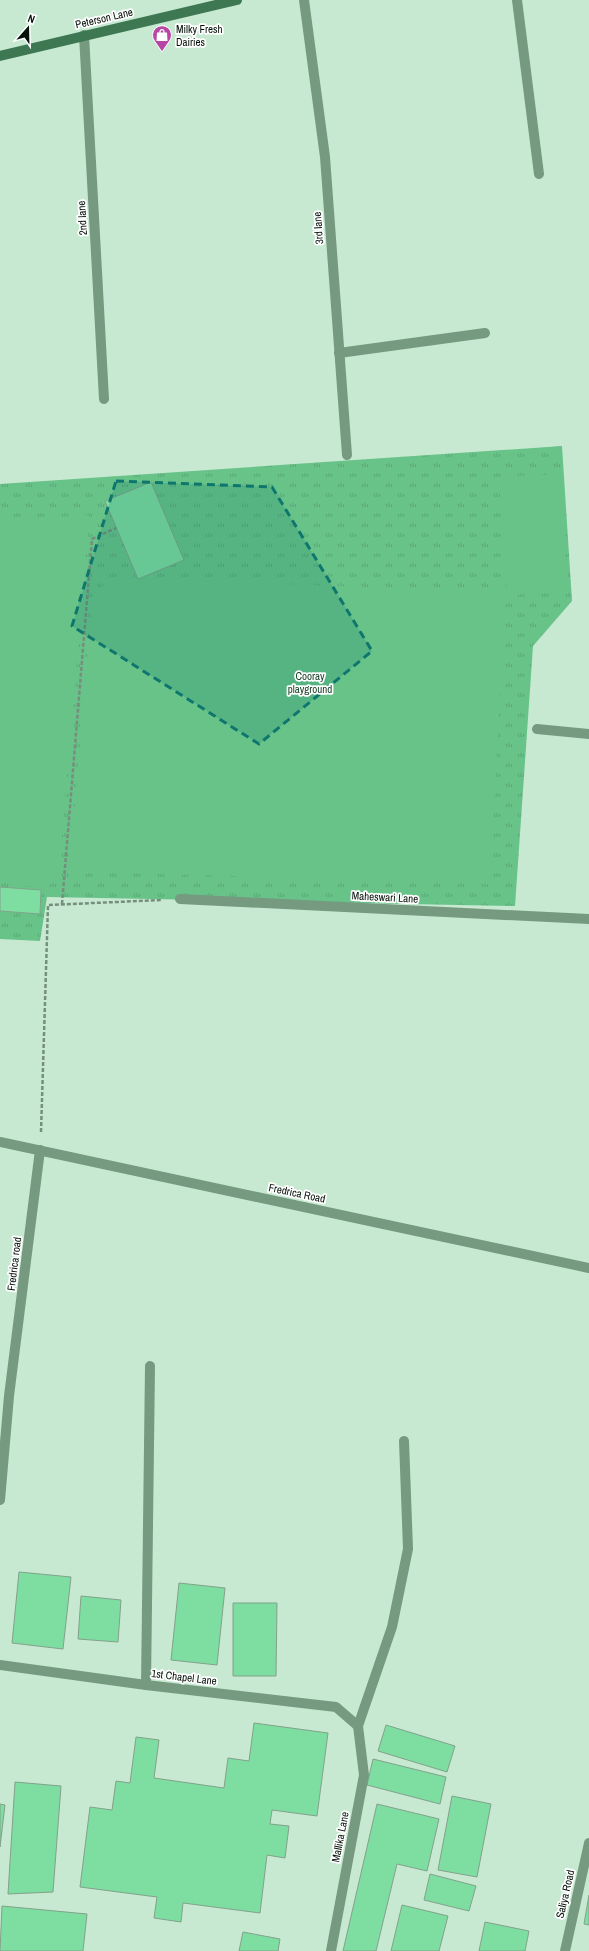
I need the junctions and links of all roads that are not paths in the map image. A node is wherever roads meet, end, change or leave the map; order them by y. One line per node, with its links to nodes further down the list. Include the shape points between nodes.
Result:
1 (238, 0): 4 (street, Peterson Lane)
2 (304, 0): 8 (street, 3rd lane, via 325,157)
3 (517, 0): 6 (street)
4 (84, 35): 5 (street, Peterson Lane); 9 (street, 2nd lane)
5 (0, 56)
6 (539, 174)
7 (485, 333): 8 (street)
8 (339, 353): 10 (street, 3rd lane)
9 (104, 399)
10 (347, 455)
11 (537, 729): 12 (street)
12 (589, 734)
13 (180, 899): 14 (street, Maheswari Lane)
14 (589, 919)
15 (0, 1142): 16 (street, Fredrica Road)
16 (40, 1150): 17 (street, Fredrica Road); 20 (street, Fredrica road, via 9,1396)
17 (589, 1268)
18 (150, 1366): 22 (street)
19 (404, 1441): 23 (street, via 408,1549 392,1627)
20 (0, 1500)
21 (0, 1665): 22 (street, 1st Chapel Lane)
22 (146, 1685): 23 (street, 1st Chapel Lane, via 336,1707)
23 (358, 1726): 25 (street, Mallika Lane, via 364,1775)
24 (589, 1843): 26 (street, Saliya Road)
25 (331, 1951)
26 (565, 1951)

